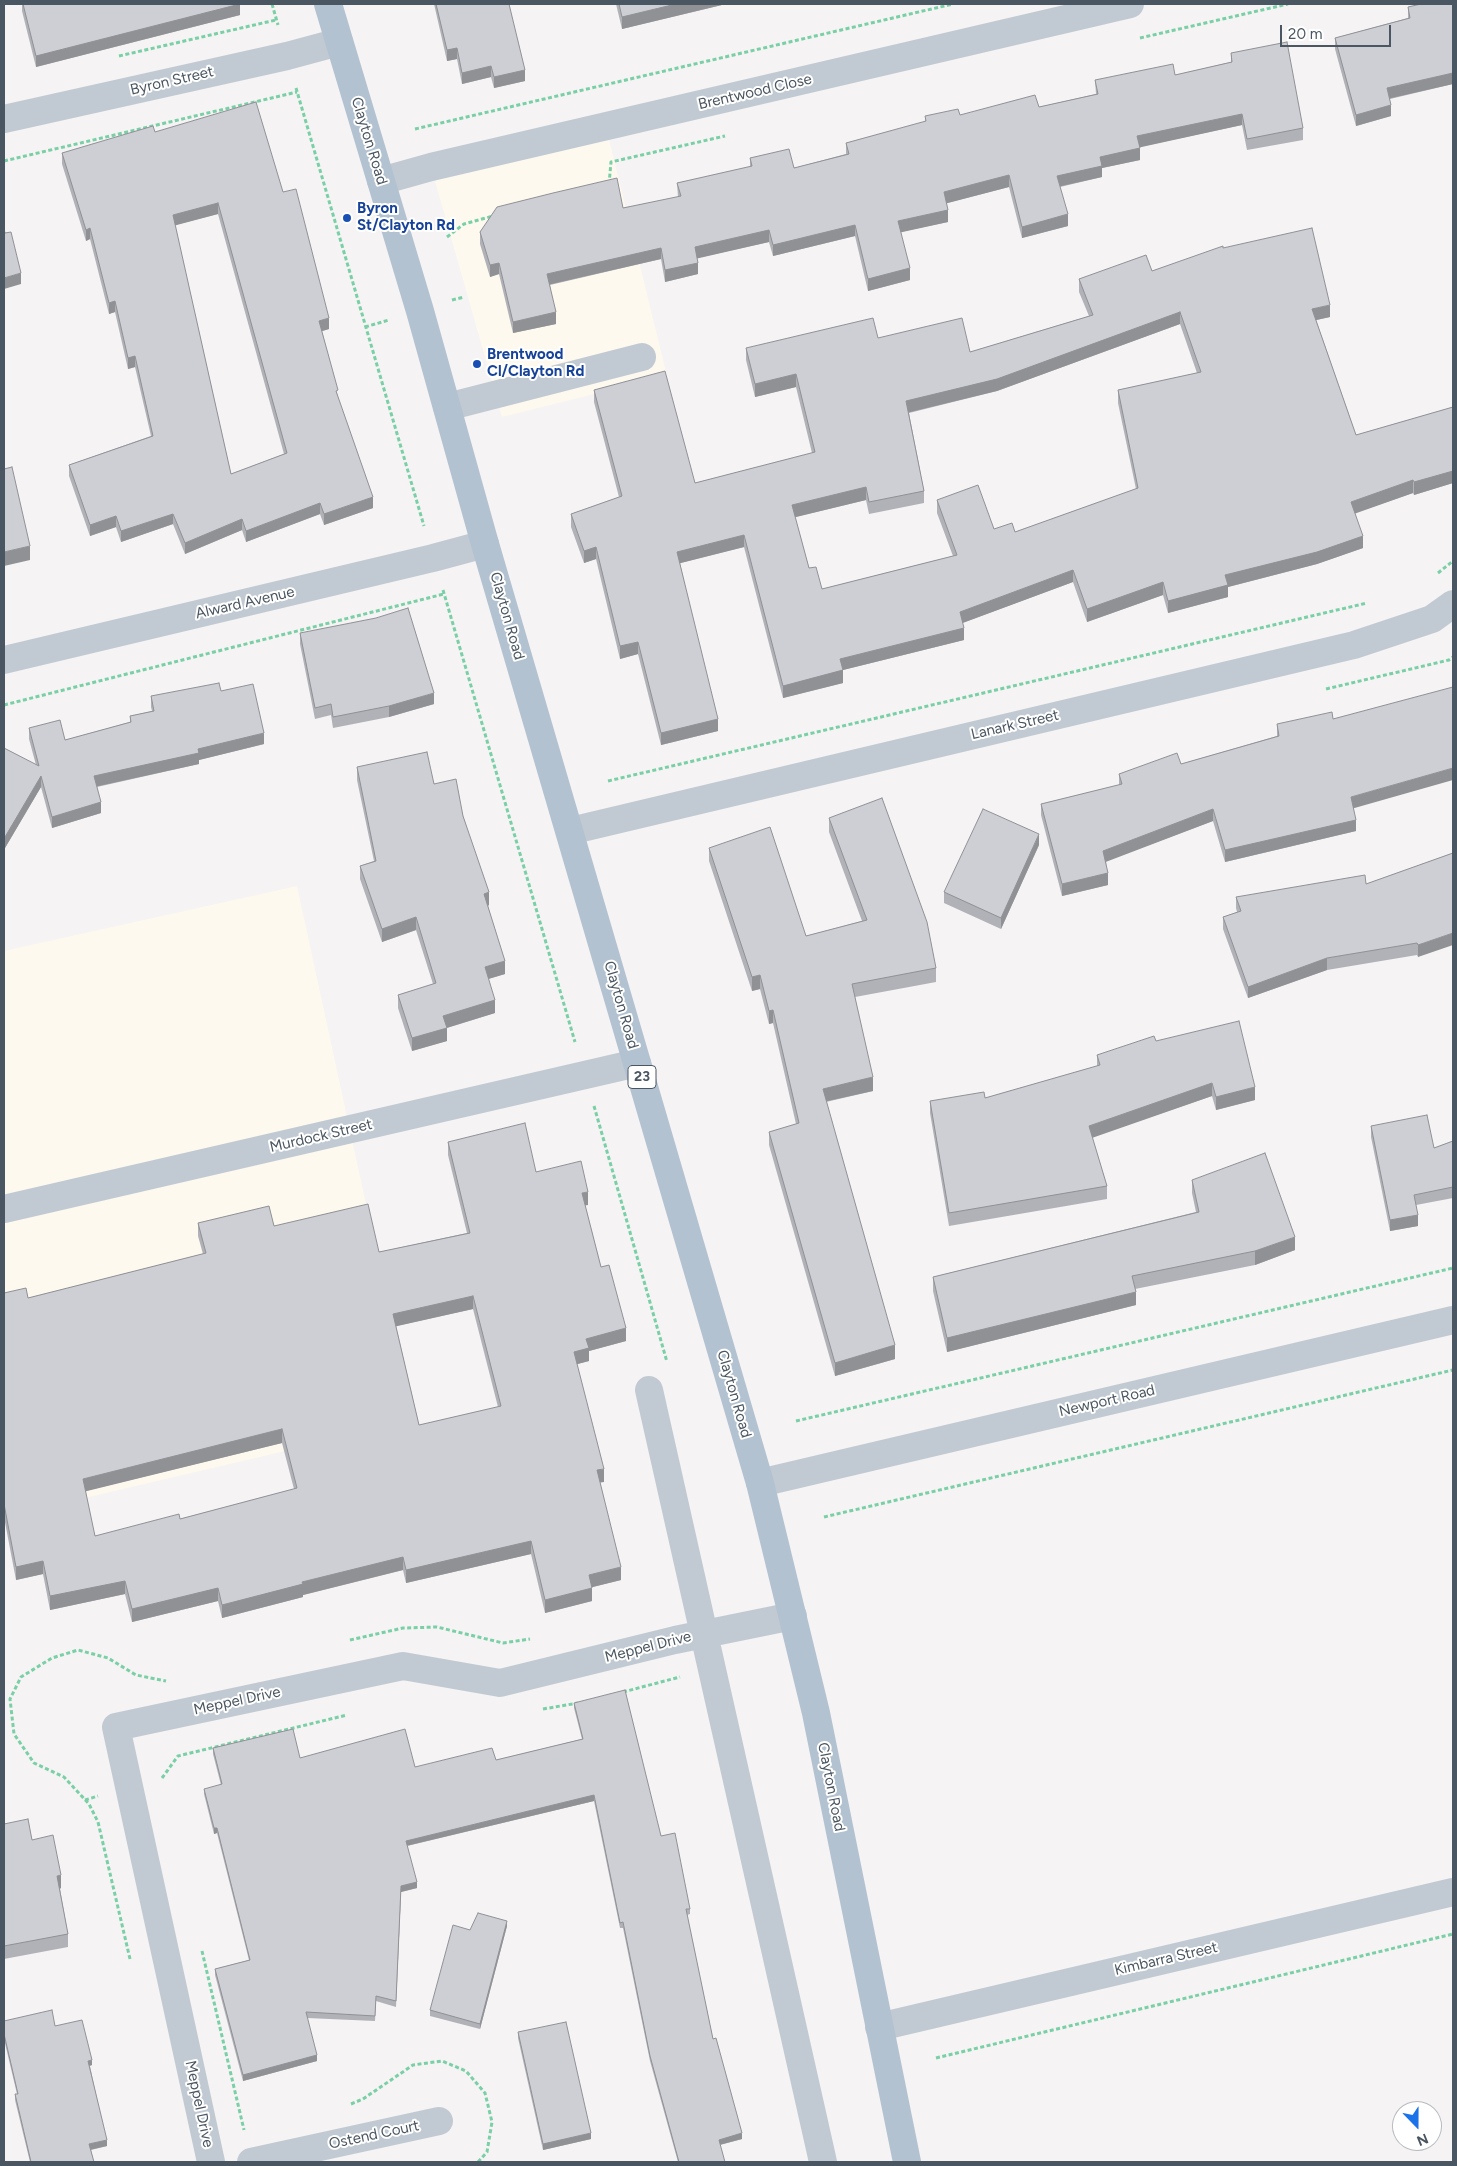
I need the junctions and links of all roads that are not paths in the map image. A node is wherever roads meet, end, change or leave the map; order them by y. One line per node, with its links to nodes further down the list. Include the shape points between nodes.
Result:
1 (328, 4): 3 (main road, Clayton Road / 23)
2 (1130, 4): 5 (street, Brentwood Close, via 431,167)
3 (339, 42): 4 (street, Byron Street); 5 (main road, Clayton Road / 23)
4 (4, 119)
5 (381, 182): 7 (main road, Clayton Road / 23)
6 (642, 357): 7 (street)
7 (447, 407): 8 (main road, Clayton Road / 23)
8 (486, 544): 10 (street, Alward Avenue); 11 (main road, Clayton Road / 23)
9 (1453, 604): 11 (street, Lanark Street, via 1432,619 1354,645)
10 (4, 660)
11 (570, 832): 12 (main road, Clayton Road / 23)
12 (638, 1063): 13 (street, Murdock Street); 16 (main road, Clayton Road / 23)
13 (4, 1209)
14 (1453, 1320): 16 (street, Newport Road)
15 (649, 1390): 18 (street)
16 (760, 1482): 17 (main road, Clayton Road / 23)
17 (794, 1616): 18 (street, Meppel Drive); 20 (main road, Clayton Road / 23)
18 (705, 1634): 22 (street, Meppel Drive, via 500,1684 403,1666 116,1727); 24 (street)
19 (1453, 1892): 20 (street, Kimbarra Street)
20 (879, 2027): 25 (main road, Clayton Road / 23)
21 (439, 2121): 23 (street, Ostend Court)
22 (211, 2162)
23 (251, 2162)
24 (823, 2162)
25 (907, 2162)

